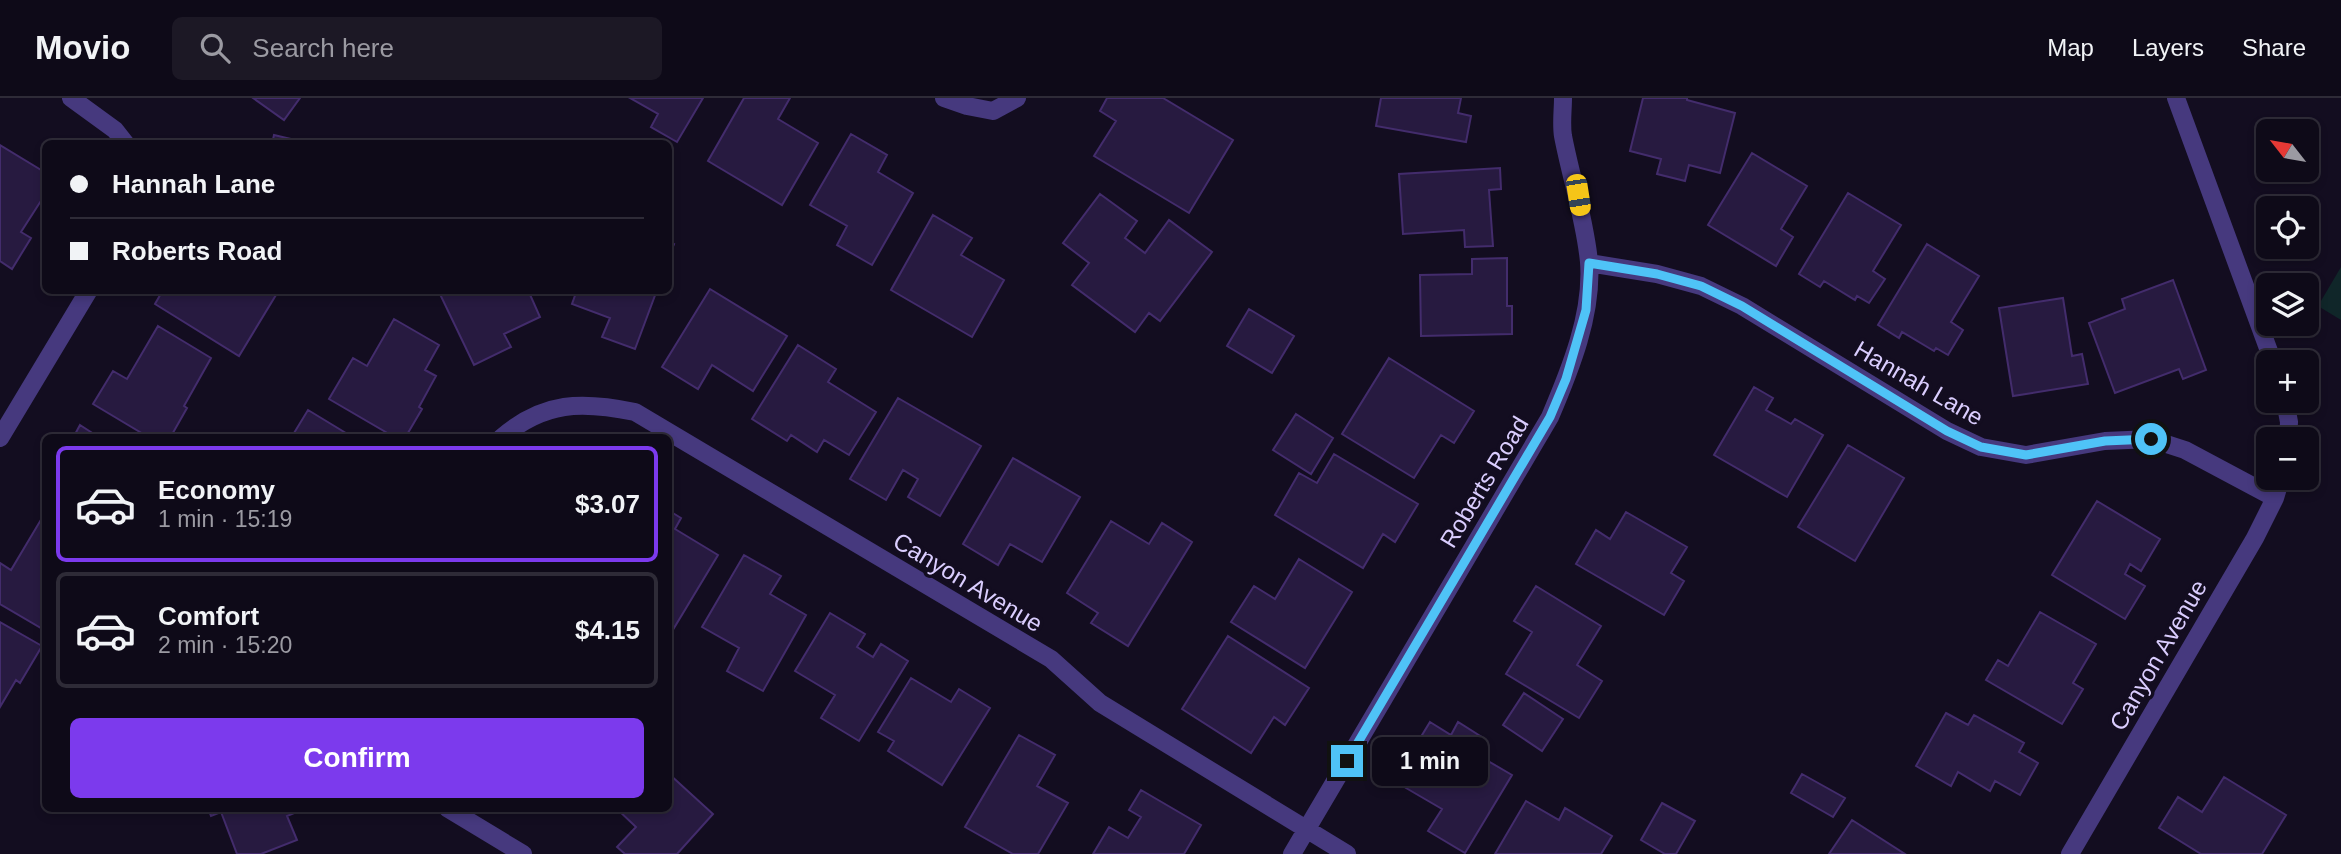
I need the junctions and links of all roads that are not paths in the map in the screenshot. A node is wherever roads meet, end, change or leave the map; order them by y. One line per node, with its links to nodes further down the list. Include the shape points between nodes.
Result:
1 (71, 98): 6 (street)
2 (944, 98): 3 (street, via 993,111)
3 (1017, 98)
4 (1563, 98): 7 (street, Roberts Road, via 1563,133)
5 (2176, 98): 9 (street)
6 (123, 140)
7 (1589, 263): 13 (street, Hannah Lane, via 1701,286 1981,447 2026,455 2105,441 2151,439 2185,450); 15 (street, Roberts Road, via 1586,310 1550,417)
8 (87, 294): 11 (street)
9 (2269, 350)
10 (506, 434): 15 (street, Canyon Avenue, via 543,411 573,405 635,412 1051,659 1100,703)
11 (0, 438)
12 (2277, 490): 13 (street, Canyon Avenue)
13 (2275, 498): 19 (street, Canyon Avenue)
14 (454, 812): 16 (street)
15 (1306, 830): 17 (street, Roberts Road); 18 (street, Canyon Avenue)
16 (523, 854)
17 (1292, 854)
18 (1348, 854)
19 (2070, 854)

